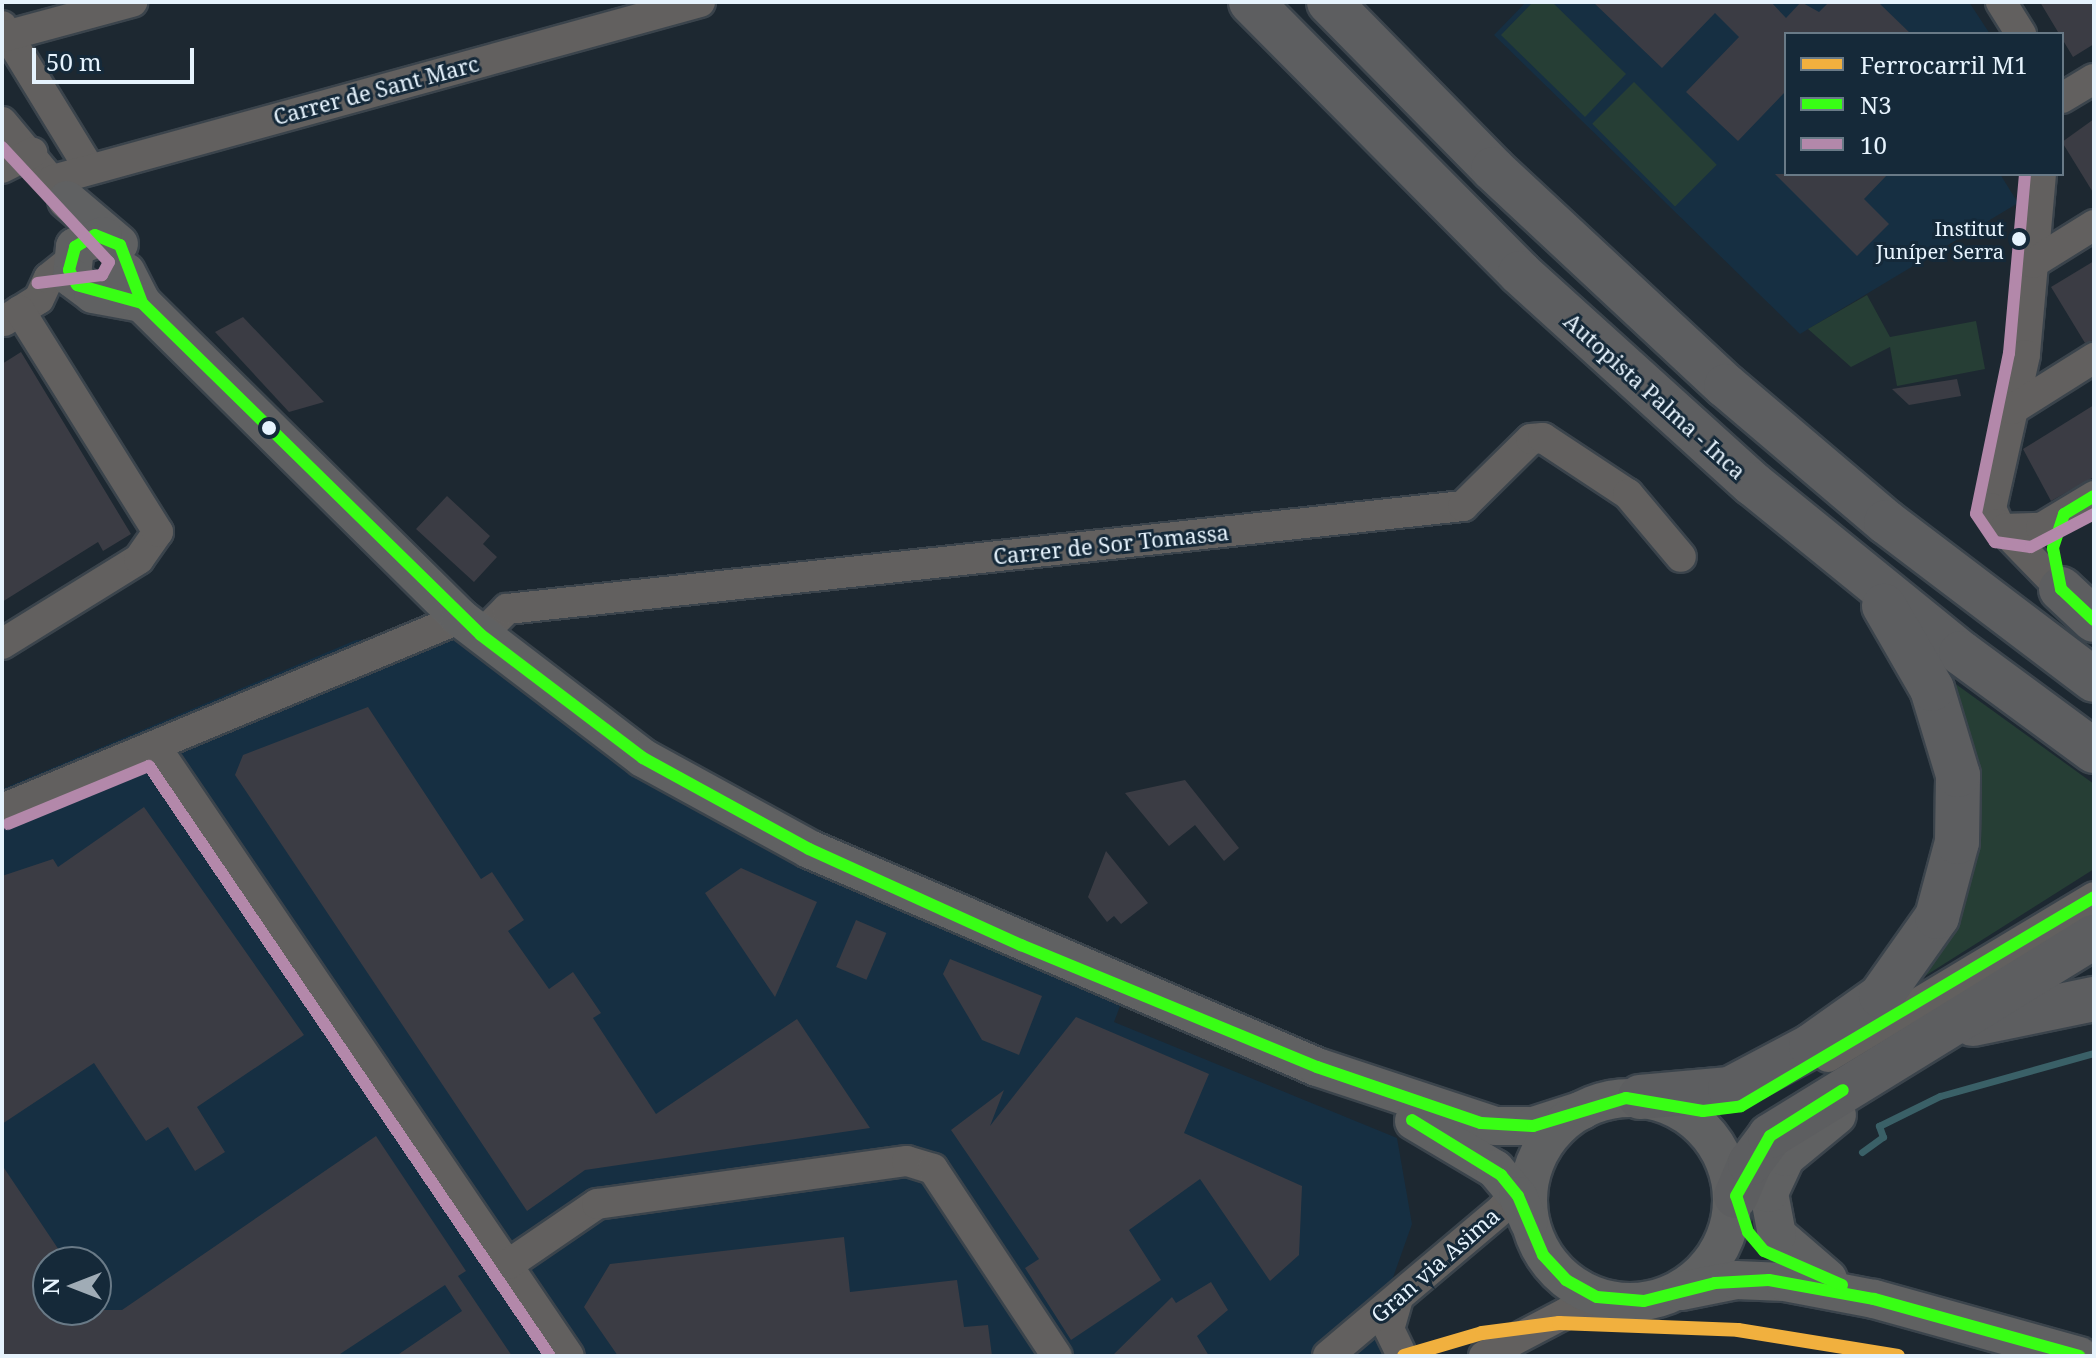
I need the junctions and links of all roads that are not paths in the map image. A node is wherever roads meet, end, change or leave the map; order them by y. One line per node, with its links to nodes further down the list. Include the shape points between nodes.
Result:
1 (132, 2): 7 (street)
2 (700, 2): 13 (street, Carrer de Sant Marc)
3 (1251, 2): 27 (highway, Autopista Palma - Inca, via 1520,273)
4 (1329, 2): 32 (highway, via 1493,169 1726,386 1886,522)
5 (2001, 2): 6 (street)
6 (2020, 32)
7 (4, 33): 13 (street)
8 (2094, 79): 9 (street)
9 (2064, 97)
10 (2, 122): 11 (street)
11 (32, 153): 12 (street); 15 (street)
12 (2, 168)
13 (89, 168): 15 (street, Carrer de Sant Marc)
14 (2041, 176): 18 (street)
15 (60, 190): 17 (main road)
16 (2094, 225): 18 (street)
17 (82, 248): 19 (main road, via 77,285); 19 (main road, via 125,253); 20 (street)
18 (2033, 263): 22 (street)
19 (116, 290): 20 (street); 30 (main road)
20 (20, 311): 31 (street, via 158,532 139,559)
21 (2094, 358): 22 (street)
22 (2013, 409): 25 (street, via 1991,505)
23 (2094, 496): 24 (street)
24 (2064, 514): 25 (street, via 2031,531); 28 (street, via 2053,548)
25 (2004, 529): 28 (street)
26 (1681, 557): 30 (street, Carrer de Sor Tomassa, via 1628,494 1543,438 1531,439 1463,506 507,609)
27 (1868, 580): 34 (highway, Autopista Palma - Inca); 41 (highway, via 1932,689 1955,758 1958,833 1937,917 1881,996 1811,1046 1730,1089)
28 (2061, 589): 29 (highway)
29 (2094, 620)
30 (471, 626): 33 (street, Carrer de Sor Tomassa); 40 (main road, via 643,758 809,849)
31 (2, 644)
32 (2094, 680)
33 (155, 746): 35 (street, Carrer de Sor Tomassa); 45 (street)
34 (2094, 751)
35 (2, 809)
36 (2094, 897): 41 (street, via 1753,1101 1716,1111)
37 (2094, 937): 39 (highway)
38 (2075, 1002): 39 (highway); 46 (main road, via 1929,1060 1832,1118 1786,1157 1769,1193 1772,1223 1794,1254)
39 (1925, 1040): 44 (highway, via 1770,1136)
40 (1317, 1067): 42 (main road, via 1495,1126 1533,1126); 43 (main road, via 1370,1101 1468,1149)
41 (1655, 1102): 42 (main road); 44 (main road, via 1705,1130)
42 (1583, 1110): 43 (main road, via 1548,1138)
43 (1526, 1193): 48 (street, Gran via Asima); 50 (main road, via 1543,1255 1566,1280)
44 (1732, 1194): 46 (main road, via 1748,1232 1764,1251); 47 (main road, via 1712,1260)
45 (509, 1264): 51 (street); 52 (street, via 597,1204 907,1161 933,1169)
46 (1828, 1279): 49 (main road)
47 (1675, 1293): 49 (main road, via 1769,1280); 50 (main road)
48 (1398, 1298): 53 (street, Gran via Asima); 54 (street, via 1389,1329)
49 (1874, 1299): 56 (main road)
50 (1614, 1301): 55 (street, via 1553,1318)
51 (569, 1356)
52 (1057, 1356)
53 (1328, 1356)
54 (1402, 1356)
55 (1484, 1356)
56 (2079, 1356)

